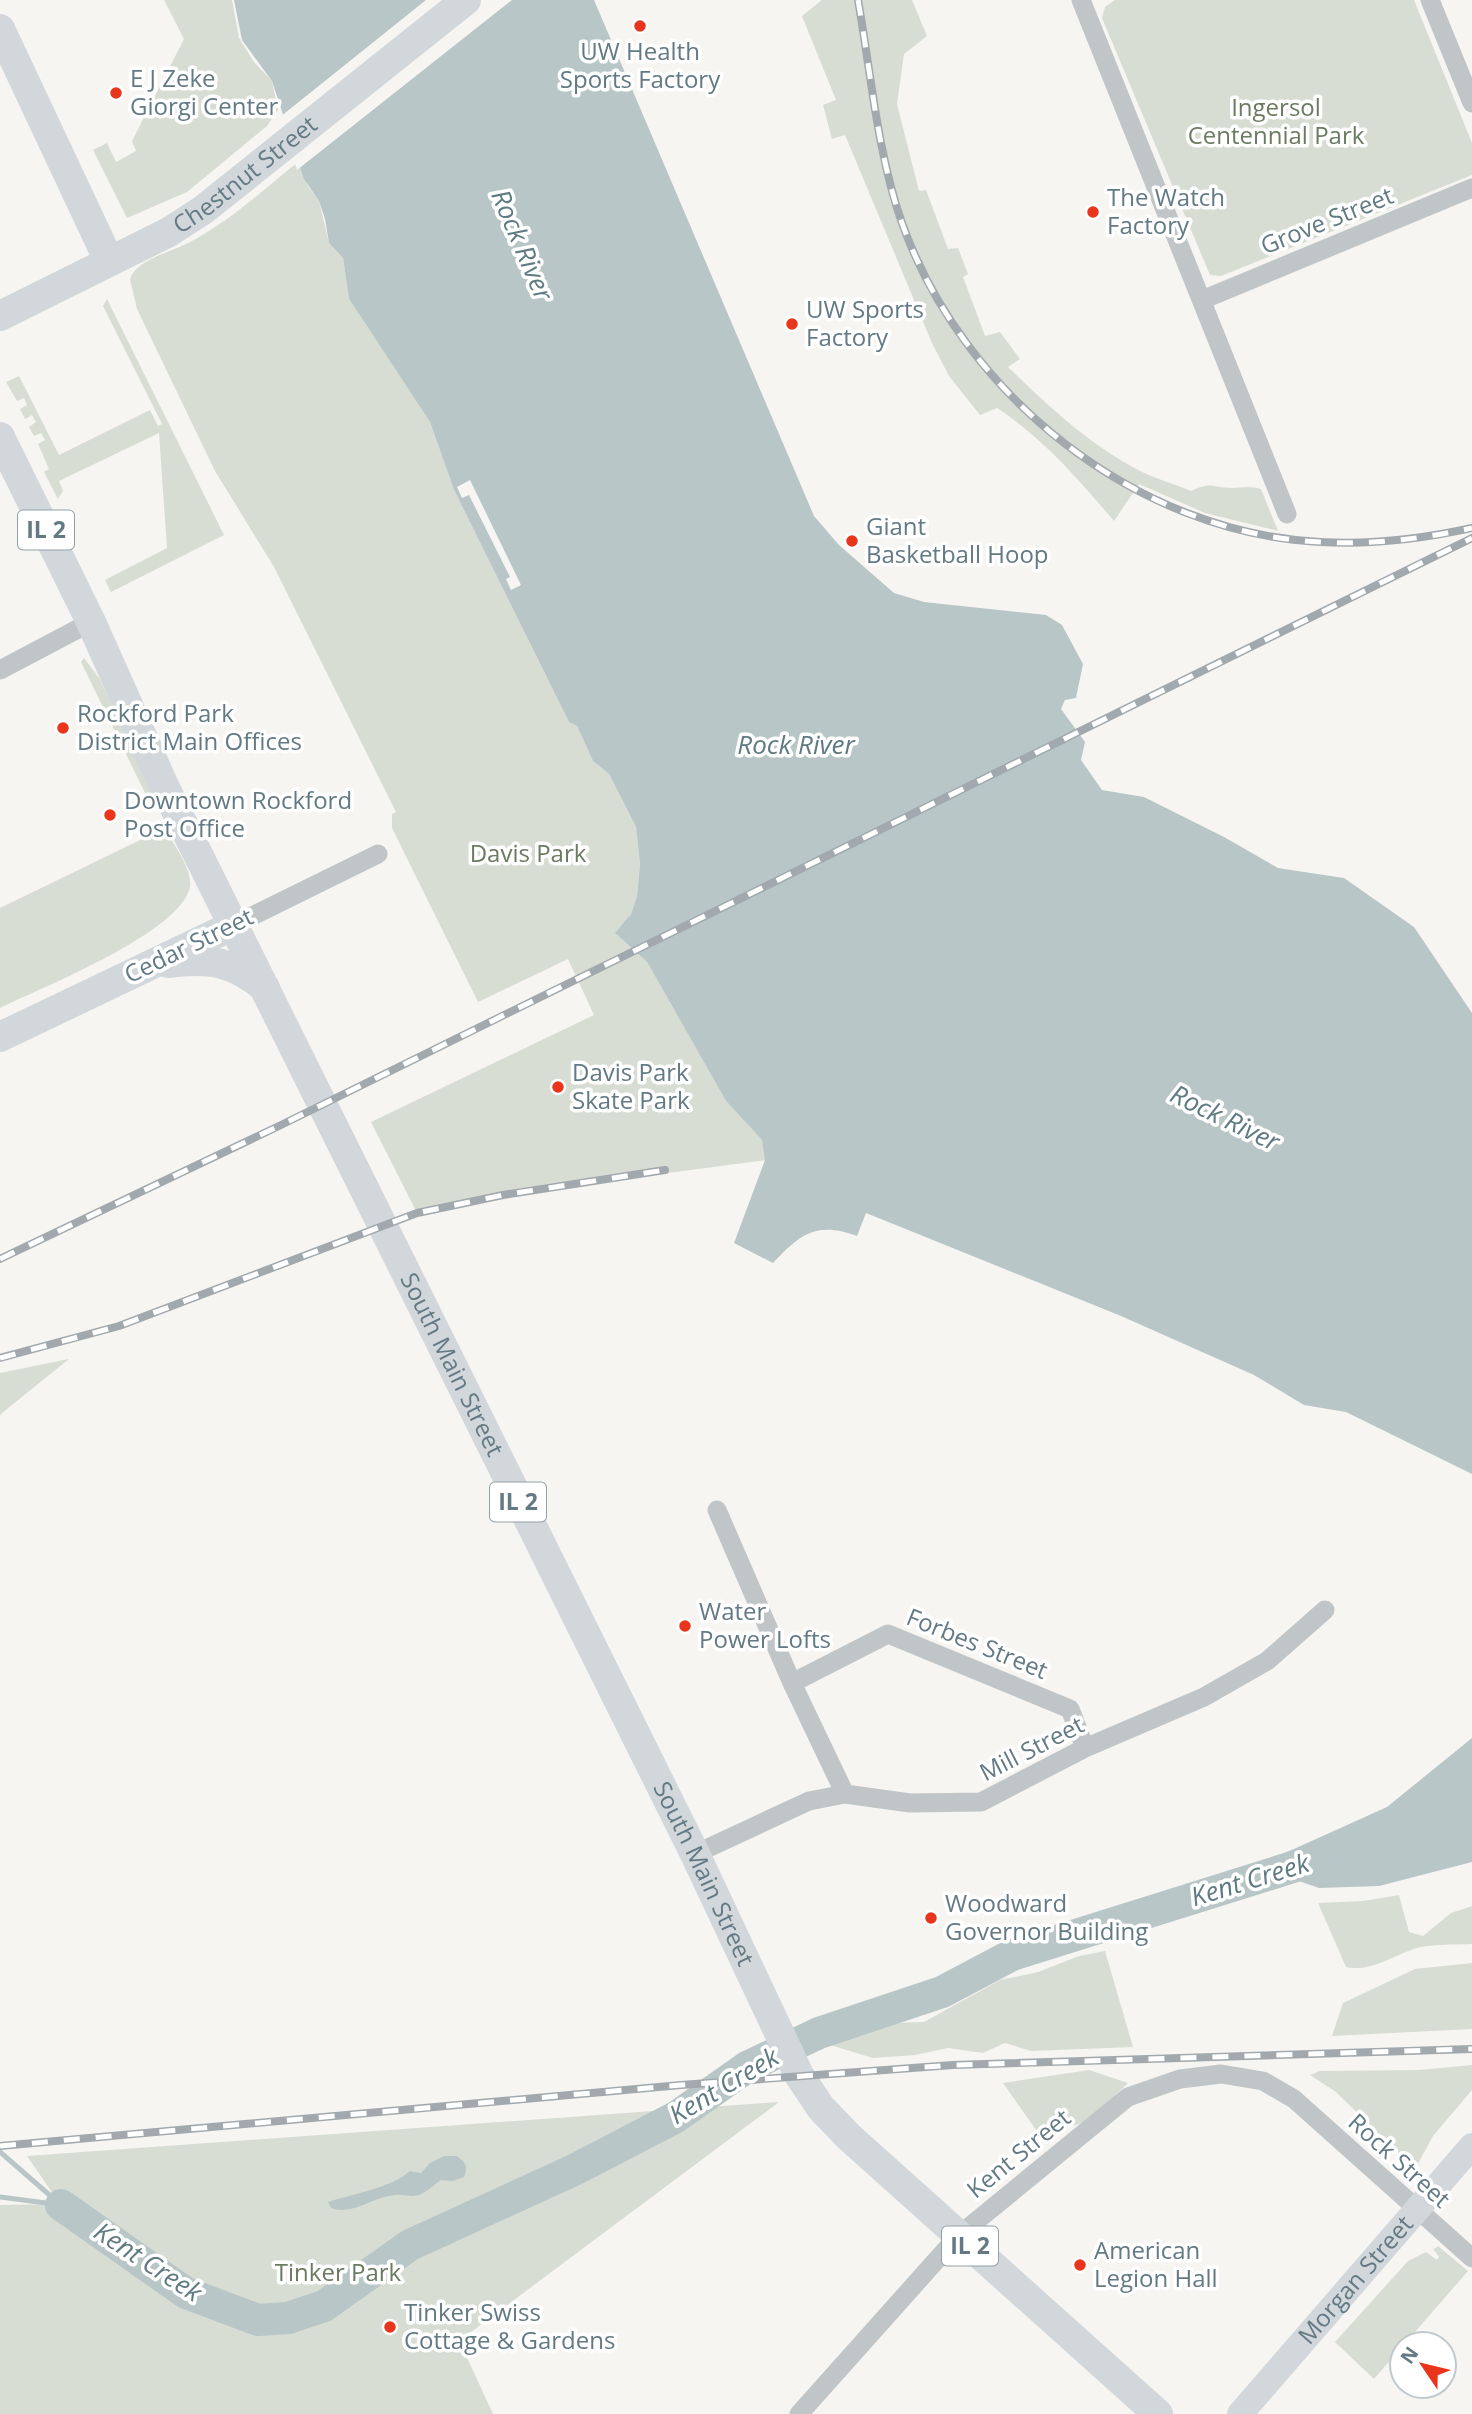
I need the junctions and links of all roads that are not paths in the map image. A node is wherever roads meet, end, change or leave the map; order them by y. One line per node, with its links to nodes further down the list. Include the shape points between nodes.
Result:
1 (466, 0): 7 (main road, Chestnut Street, via 203,210)
2 (1081, 0): 8 (street)
3 (1430, 0): 5 (street)
4 (0, 29): 7 (main road)
5 (1472, 103)
6 (1472, 188): 8 (street, Grove Street)
7 (109, 261): 9 (main road, Chestnut Street)
8 (1202, 300): 11 (street)
9 (0, 316)
10 (0, 437): 12 (main road, South Main Street / IL 2)
11 (1287, 514)
12 (91, 622): 13 (street); 15 (main road, South Main Street / IL 2, via 165,788)
13 (0, 670)
14 (378, 854): 15 (street, Cedar Street)
15 (234, 925): 16 (main road, Cedar Street); 17 (main road, South Main Street / IL 2)
16 (151, 966): 17 (main road, IL 2, via 196,959 217,962 236,967); 18 (main road, Cedar Street / IL 2)
17 (265, 988): 24 (main road, South Main Street / IL 2)
18 (0, 1037)
19 (717, 1510): 21 (street)
20 (1325, 1610): 22 (street, Mill Street, via 1267,1661 1204,1697)
21 (792, 1683): 22 (street, Forbes Street, via 888,1634 1070,1709); 23 (street)
22 (1085, 1748): 23 (street, Mill Street, via 981,1802 910,1803)
23 (845, 1794): 24 (street, Mill Street, via 808,1801)
24 (695, 1854): 28 (main road, South Main Street / IL 2, via 795,2066 821,2108)
25 (1294, 2099): 27 (street, Rock Street); 28 (street, Kent Street, via 1263,2081 1221,2074 1180,2079 1128,2098)
26 (1472, 2146): 27 (main road, Morgan Street)
27 (1418, 2209): 29 (street, Rock Street); 32 (main road, Morgan Street)
28 (958, 2236): 30 (street, Kent Street); 31 (main road, South Main Street / IL 2)
29 (1472, 2258)
30 (800, 2414)
31 (1158, 2414)
32 (1240, 2414)

